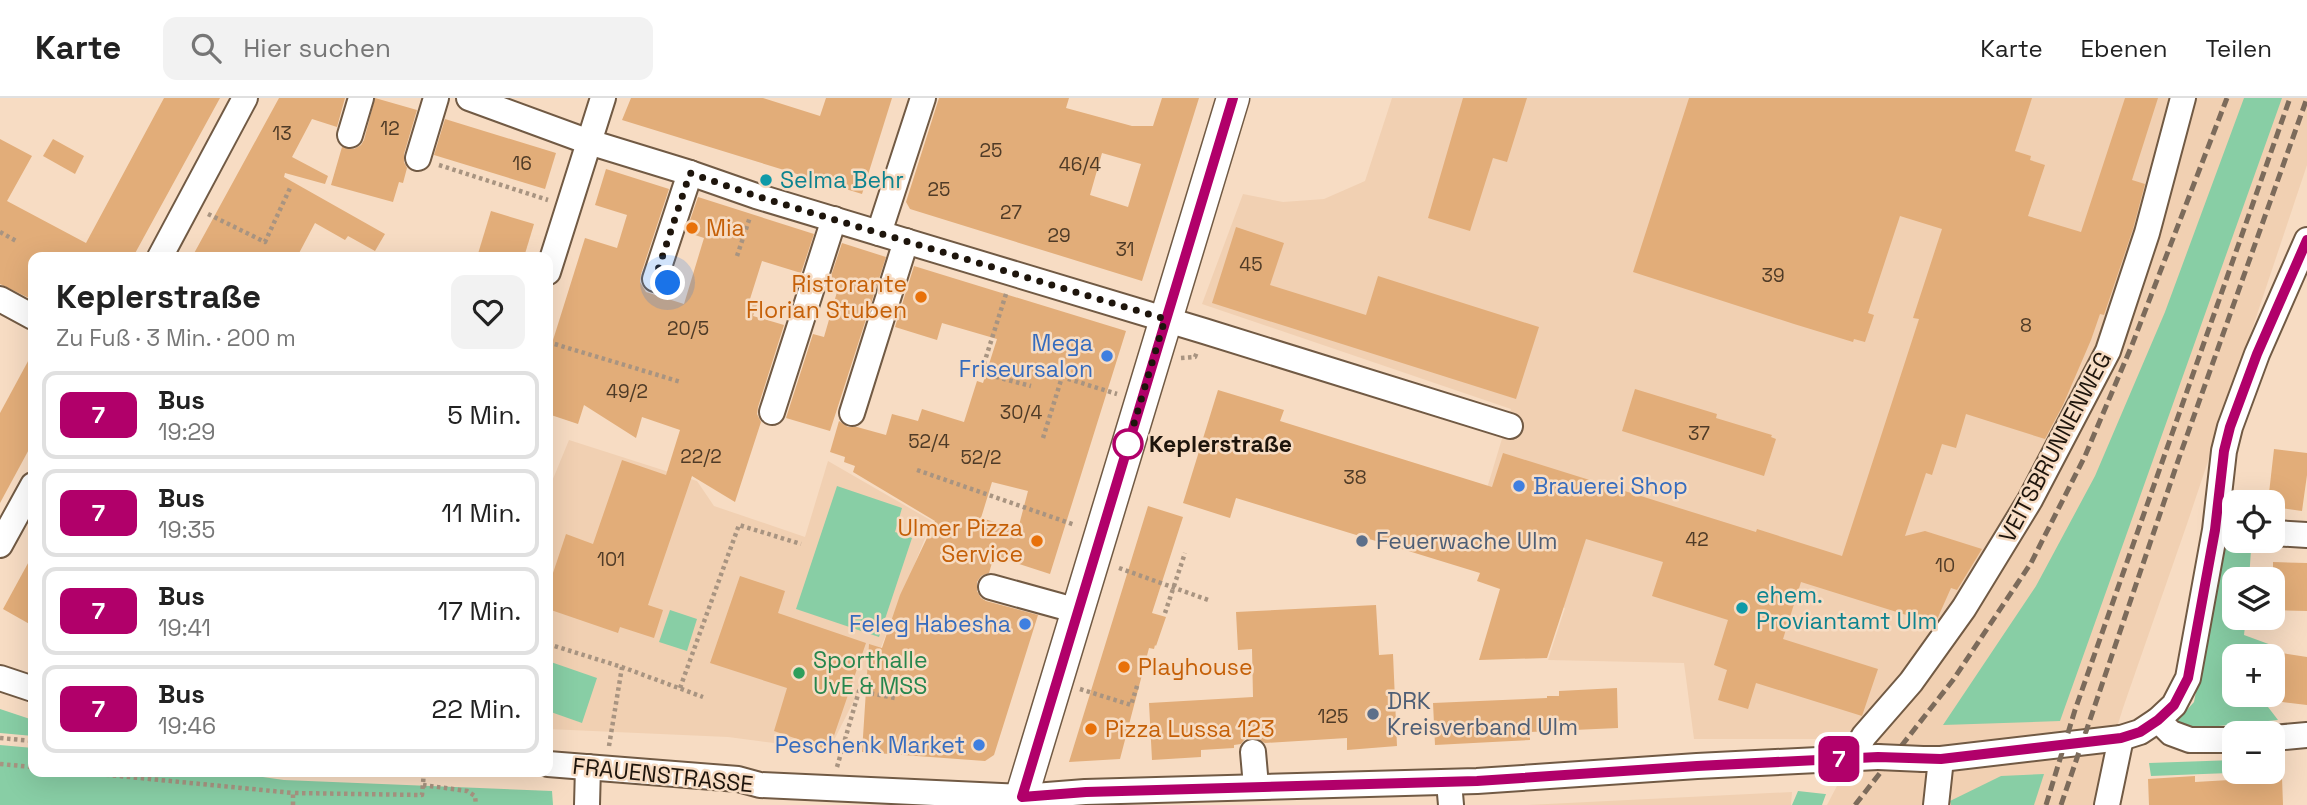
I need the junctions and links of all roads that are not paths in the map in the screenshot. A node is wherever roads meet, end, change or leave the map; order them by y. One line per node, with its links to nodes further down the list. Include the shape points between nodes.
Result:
1 (245, 98): 17 (street)
2 (360, 98): 9 (street)
3 (436, 98): 11 (street)
4 (469, 98): 10 (street)
5 (603, 98): 10 (street)
6 (923, 98): 14 (street)
7 (1233, 98): 22 (main road)
8 (2183, 98): 42 (street, VEITSBRUNNENWEG, via 2147,233 2108,351 2030,500 1964,608)
9 (350, 135)
10 (589, 142): 12 (street); 18 (street)
11 (418, 158)
12 (690, 173): 13 (street); 19 (street, via 655,279)
13 (834, 219): 14 (street); 23 (street)
14 (879, 233): 16 (street)
15 (2307, 240): 26 (street, via 2230,427 2224,451)
16 (906, 241): 22 (street); 24 (street)
17 (163, 252)
18 (553, 256)
19 (668, 283)
20 (0, 299): 21 (street)
21 (28, 314)
22 (1165, 319): 25 (street); 33 (main road)
23 (772, 412)
24 (852, 413)
25 (1510, 426)
26 (2224, 490)
27 (28, 494): 31 (street)
28 (2285, 534): 29 (street)
29 (2307, 535)
30 (2222, 543): 36 (street, via 2188,678 2174,705)
31 (0, 545)
32 (991, 587): 33 (street)
33 (1078, 611): 50 (main road)
34 (0, 678): 35 (street)
35 (28, 687)
36 (2158, 720): 39 (street, FRAUENSTRASSE); 40 (street, via 2171,733 2190,740)
37 (2307, 736): 38 (street)
38 (2285, 737)
39 (2121, 738): 43 (street, FRAUENSTRASSE); 53 (street)
40 (2222, 740)
41 (1253, 752): 46 (street)
42 (1851, 758): 43 (street, FRAUENSTRASSE, bridge); 47 (street, FRAUENSTRASSE)
43 (1932, 759): 51 (street)
44 (553, 764): 45 (street, FRAUENSTRASSE)
45 (596, 767): 49 (street, FRAUENSTRASSE, via 831,788); 52 (street)
46 (1256, 786): 48 (street, FRAUENSTRASSE); 50 (street, FRAUENSTRASSE, via 1086,792)
47 (1450, 793): 48 (street, FRAUENSTRASSE)
48 (1295, 795)
49 (870, 797): 50 (street, FRAUENSTRASSE)
50 (1021, 801)
51 (1934, 803)
52 (587, 805)
53 (2107, 805)

